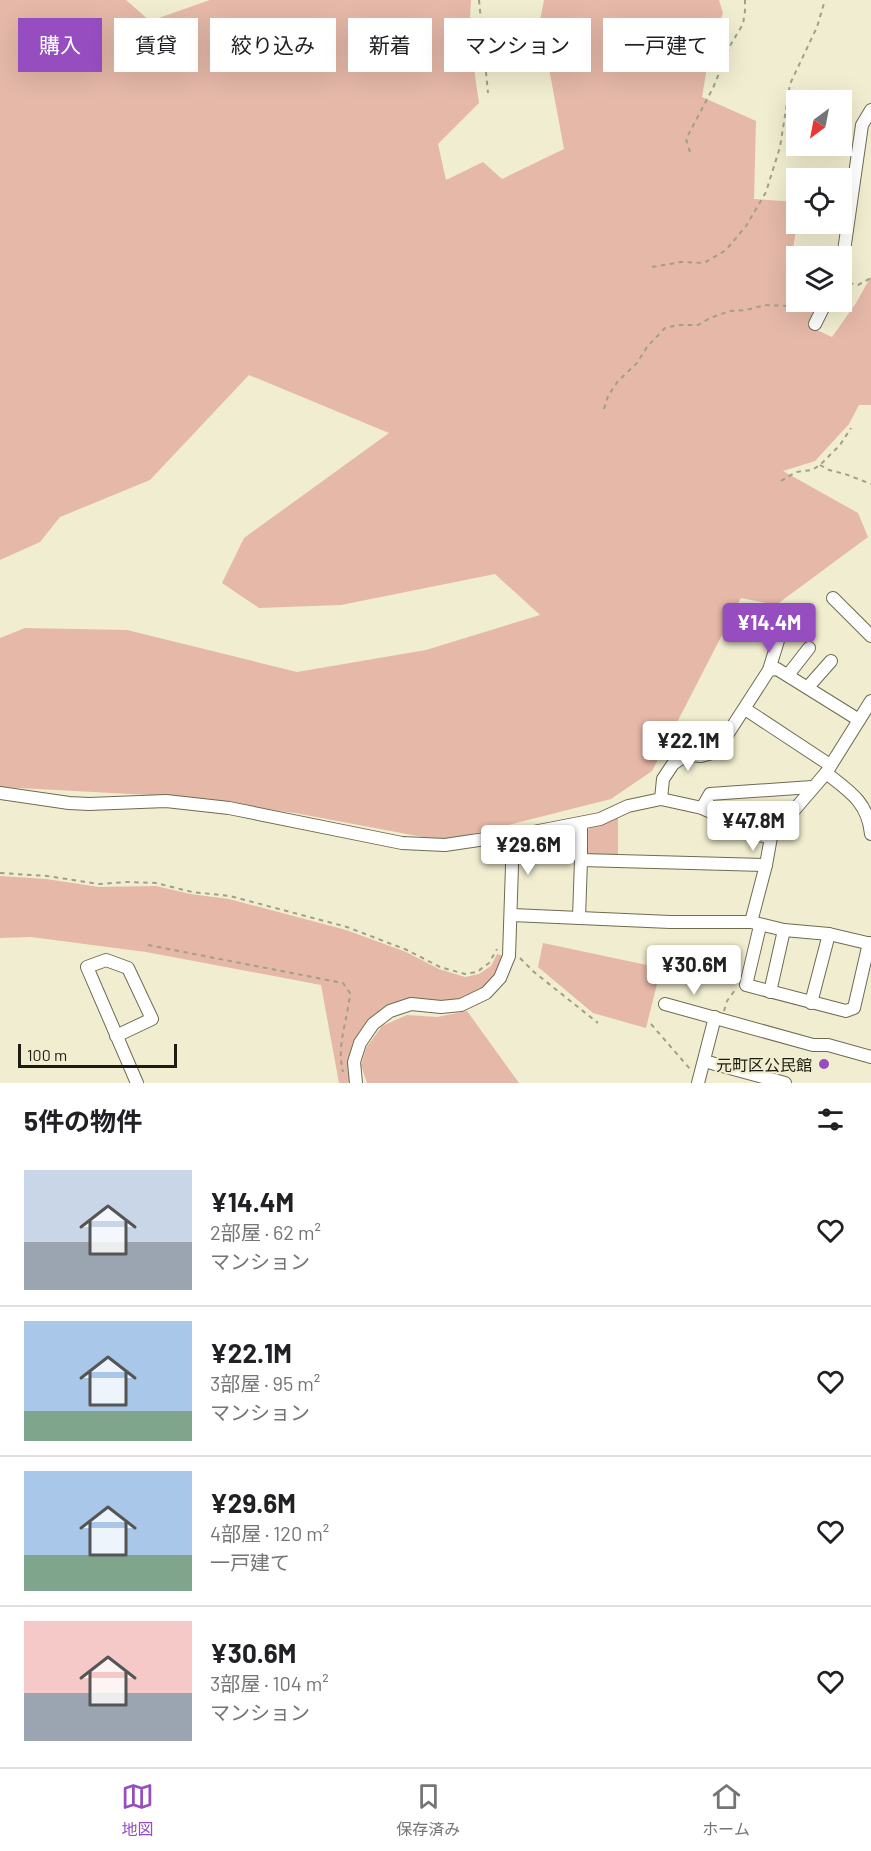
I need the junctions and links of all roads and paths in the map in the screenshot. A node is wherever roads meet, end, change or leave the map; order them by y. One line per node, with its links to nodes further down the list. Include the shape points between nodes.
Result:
1 (479, 0): 4 (path)
2 (745, 0): 6 (path, via 743,24 686,139)
3 (825, 0): 8 (path, via 790,84 780,147 766,192 746,226 726,250 704,263)
4 (488, 93)
5 (871, 110): 7 (street, via 862,125)
6 (690, 152)
7 (845, 246)
8 (652, 267)
9 (871, 278): 10 (path, via 858,285)
10 (852, 284)
11 (786, 306): 14 (path, via 730,311 698,325 665,328 618,381)
12 (820, 312): 13 (street)
13 (814, 324)
14 (604, 409)
15 (851, 428): 16 (path)
16 (820, 465): 17 (path); 18 (path)
17 (781, 481)
18 (871, 484)
19 (833, 598): 21 (street)
20 (784, 621): 24 (street)
21 (871, 636)
22 (809, 648): 25 (street)
23 (831, 661): 26 (street)
24 (769, 669): 25 (street); 28 (street)
25 (788, 675): 26 (street)
26 (808, 687): 29 (street)
27 (871, 701): 29 (street)
28 (745, 709): 30 (street); 33 (street, via 716,752 686,755 673,764 663,779)
29 (859, 720): 30 (street)
30 (828, 769): 31 (street); 36 (street, via 862,804)
31 (812, 787): 34 (street, via 711,794); 38 (street)
32 (0, 793): 37 (street, via 69,803 166,801 229,808 402,843 445,845)
33 (661, 799): 34 (street); 35 (street)
34 (702, 808): 38 (street, via 749,834)
35 (581, 822): 37 (street); 39 (street)
36 (871, 834)
37 (513, 836): 42 (street)
38 (771, 837): 40 (street)
39 (581, 860): 40 (street); 43 (street)
40 (766, 866): 44 (street)
41 (0, 873): 49 (path, via 99,884 156,883 230,896 346,927 465,974 477,972)
42 (512, 915): 43 (street); 49 (street)
43 (579, 918): 44 (street)
44 (755, 924): 45 (street); 50 (street)
45 (784, 930): 46 (street); 51 (street)
46 (829, 934): 47 (street); 52 (street)
47 (870, 943): 52 (street, via 854,1008 846,1011)
48 (148, 945): 60 (path, via 343,983 350,993 340,1046)
49 (503, 949): 55 (path); 63 (street, via 509,956 500,978 486,993 461,1005 411,1004 390,1011 373,1024 360,1043 354,1062)
50 (746, 985): 51 (street); 54 (path, via 736,989)
51 (770, 992): 52 (street)
52 (811, 1003)
53 (665, 1004): 54 (street)
54 (718, 1018): 58 (street); 59 (street)
55 (598, 1023)
56 (651, 1024): 61 (path)
57 (117, 1036): 57 (street, via 152,1019 128,968 106,960 87,967); 62 (street)
58 (871, 1057)
59 (704, 1061): 61 (street); 64 (street)
60 (344, 1076)
61 (699, 1079)
62 (137, 1083)
63 (356, 1083)
64 (785, 1083)

